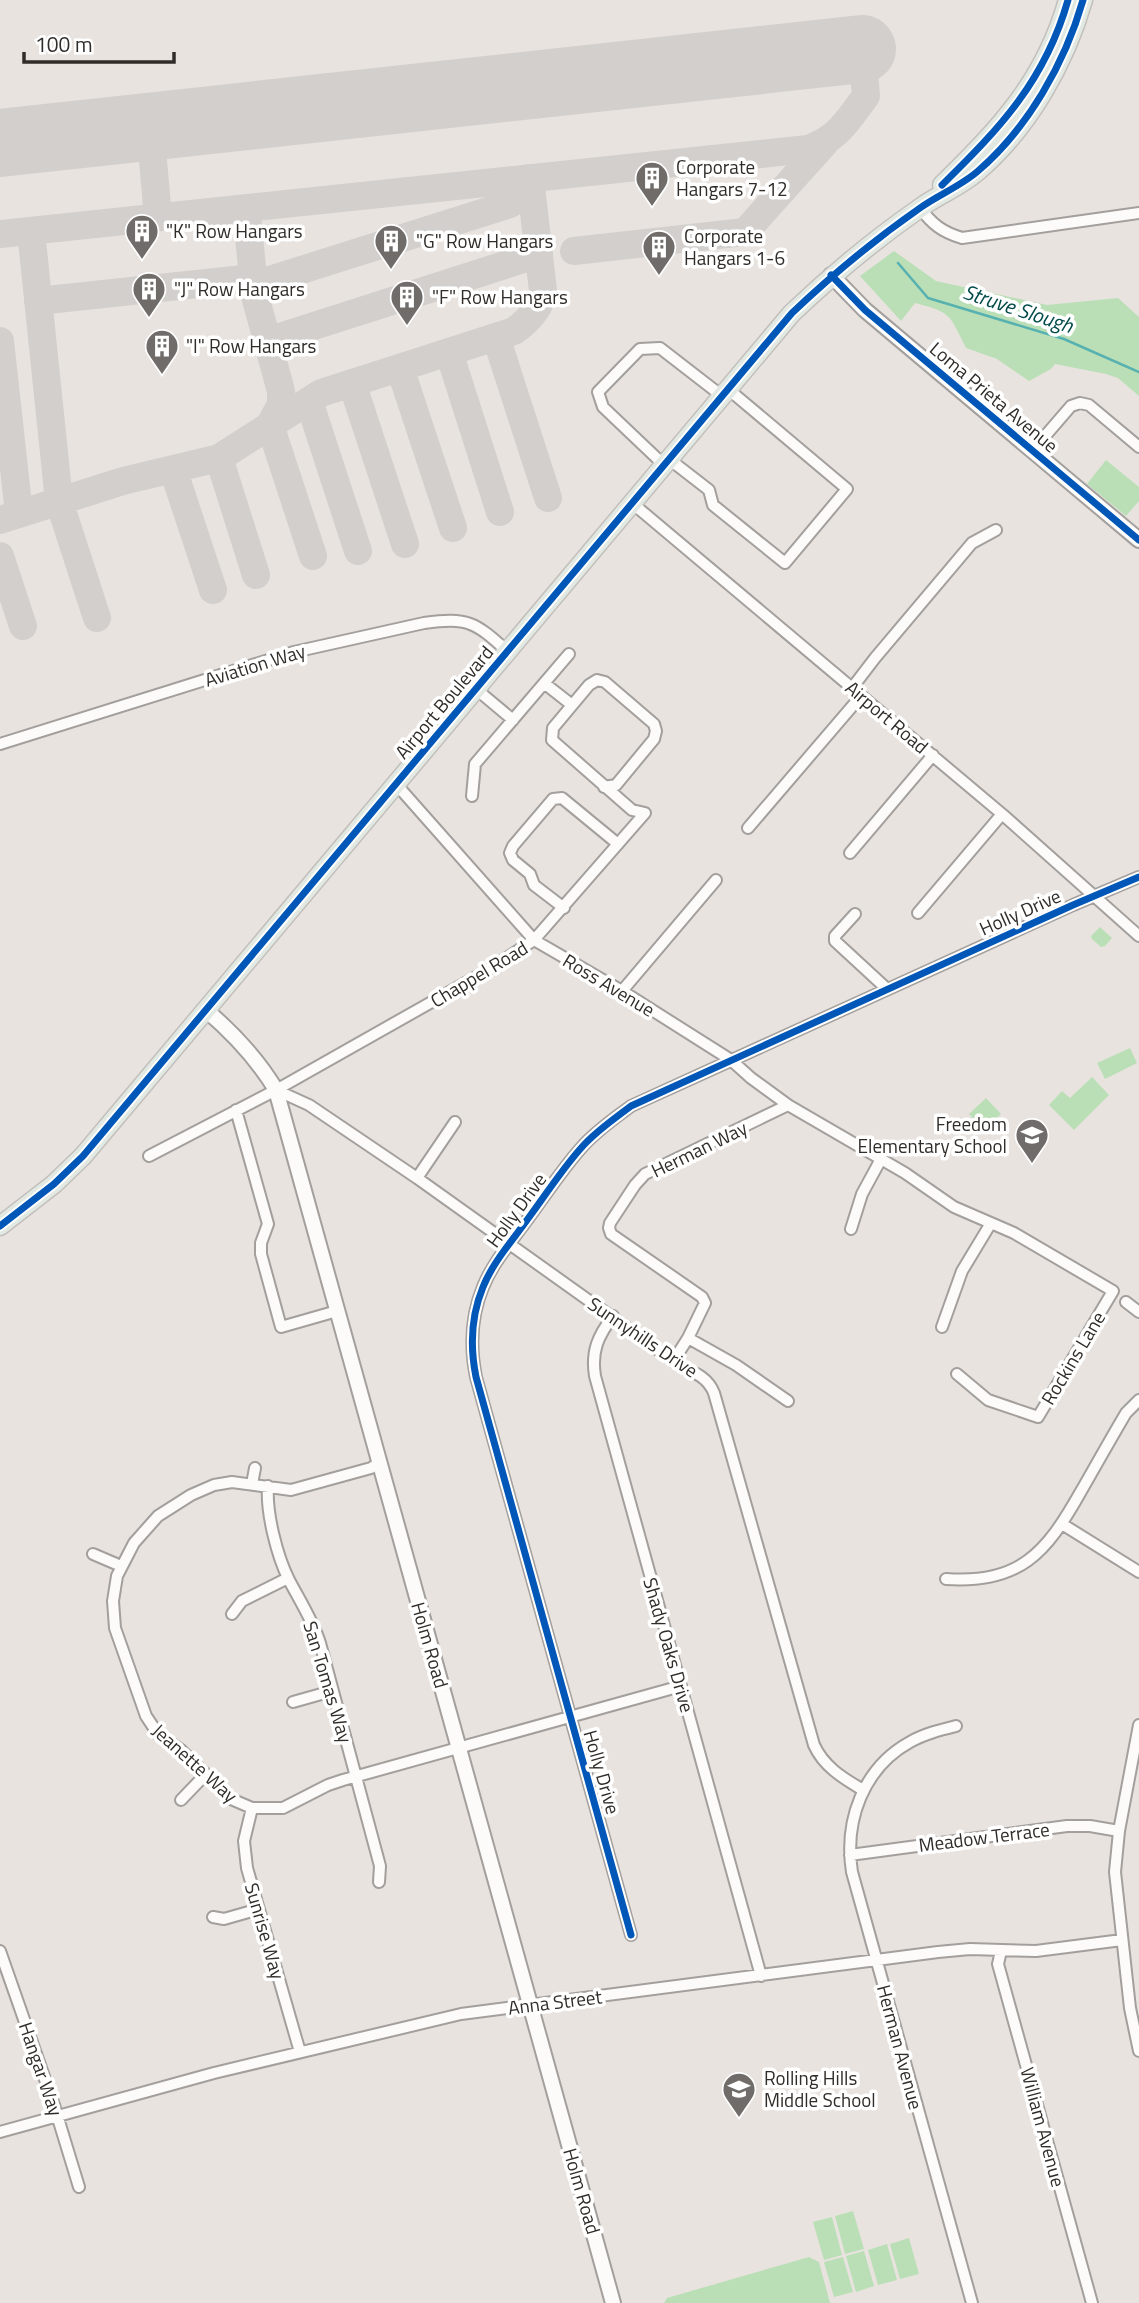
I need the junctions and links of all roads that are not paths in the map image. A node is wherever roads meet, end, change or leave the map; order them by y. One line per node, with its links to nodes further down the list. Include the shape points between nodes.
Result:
1 (1068, 0): 3 (main road, Airport Boulevard, via 1046,58 1022,99 997,131)
2 (1083, 0): 3 (main road, Airport Boulevard, via 1057,65 1008,141 977,172)
3 (920, 208): 4 (street, via 932,224 962,238); 5 (main road, Airport Boulevard)
4 (1139, 213)
5 (831, 275): 6 (main road, Airport Boulevard, via 792,313); 8 (street, Loma Prieta Avenue, via 865,310)
6 (725, 393): 9 (main road, Airport Boulevard); 9 (street, via 660,348 640,349 598,392 603,407); 9 (street, via 847,489 838,500 785,562 713,505 709,490)
7 (1139, 447): 8 (street, via 1089,405 1080,403 1068,408)
8 (1033, 450): 12 (street, Loma Prieta Avenue)
9 (667, 462): 10 (main road, Airport Boulevard)
10 (632, 503): 13 (main road, Airport Boulevard); 17 (street, Airport Road)
11 (996, 530): 17 (street, via 972,543 875,658)
12 (1139, 540)
13 (507, 651): 16 (main road, Airport Boulevard); 20 (street, Aviation Way, via 484,630 465,621 424,623 294,652)
14 (569, 654): 15 (street)
15 (544, 683): 18 (street); 19 (street)
16 (476, 689): 19 (street); 22 (main road, Airport Boulevard)
17 (857, 692): 21 (street, Airport Road); 26 (street)
18 (572, 705): 23 (street, via 553,728 552,740); 23 (street, via 597,680 654,724 654,739 616,785)
19 (513, 720): 24 (street, via 475,764)
20 (0, 744)
21 (933, 755): 25 (street, Airport Road); 28 (street)
22 (396, 784): 36 (street, Ross Avenue); 39 (main road, Airport Boulevard)
23 (604, 787): 27 (street, Chappel Road, via 632,810 645,813)
24 (472, 796)
25 (1002, 814): 31 (street, Airport Road); 33 (street)
26 (748, 828)
27 (618, 844): 32 (street, Chappel Road); 32 (street, via 562,799 552,799 510,853 534,885)
28 (850, 853)
29 (1139, 877): 31 (street, Holly Drive)
30 (716, 880): 38 (street)
31 (1094, 895): 35 (street, Airport Road); 37 (street, Holly Drive)
32 (564, 908): 36 (street, Chappel Road)
33 (918, 913)
34 (855, 914): 37 (street, via 835,941)
35 (1139, 936)
36 (534, 940): 38 (street, Ross Avenue); 41 (street, Chappel Road)
37 (887, 989): 40 (street, Holly Drive)
38 (622, 991): 40 (street, Ross Avenue)
39 (206, 1010): 41 (street, Holm Road, via 247,1047); 49 (main road, Airport Boulevard, via 83,1156)
40 (731, 1060): 42 (street, Ross Avenue); 51 (street, Holly Drive, via 631,1106 606,1125 582,1146)
41 (276, 1090): 43 (street, Chappel Road); 47 (street, Sunnyhills Drive, via 309,1105); 53 (street, Holm Road)
42 (788, 1105): 46 (street); 57 (street, Herman Way, via 645,1174 610,1223 611,1234 702,1297 705,1303)
43 (236, 1110): 45 (street, Chappel Road); 53 (street, via 268,1224 261,1254 281,1327)
44 (455, 1122): 47 (street)
45 (149, 1156)
46 (881, 1159): 48 (street, via 954,1207); 50 (street, via 862,1194)
47 (417, 1178): 51 (street, Sunnyhills Drive)
48 (991, 1223): 56 (street, via 962,1271); 59 (street, Rockins Lane, via 1113,1291 1038,1417 988,1400)
49 (0, 1226)
50 (851, 1229)
51 (510, 1244): 55 (street, Sunnyhills Drive); 76 (street, Holly Drive, via 480,1297 473,1331 474,1364)
52 (1126, 1302): 54 (street)
53 (337, 1311): 62 (street, Holm Road)
54 (1139, 1312)
55 (612, 1316): 58 (street, Sunnyhills Drive); 73 (street, Shady Oaks Drive, via 596,1343 595,1376)
56 (943, 1327)
57 (688, 1338): 58 (street, Herman Way); 61 (street)
58 (674, 1360): 82 (street, Sunnyhills Drive, via 712,1388 814,1745 830,1768)
59 (957, 1374)
60 (1139, 1400): 66 (street, via 1126,1413)
61 (788, 1401)
62 (379, 1464): 65 (street, Jeanette Way, via 291,1490); 79 (street, Holm Road)
63 (255, 1468): 64 (street)
64 (252, 1484): 65 (street, Jeanette Way); 68 (street, Jeanette Way, via 214,1485 180,1501 149,1524)
65 (268, 1486): 70 (street, San Tomas Way, via 267,1502)
66 (1062, 1524): 69 (street); 71 (street, via 1041,1551 1015,1569 981,1580)
67 (93, 1554): 68 (street)
68 (121, 1566): 80 (street, Jeanette Way, via 113,1592 113,1618 142,1707 158,1734)
69 (1139, 1572)
70 (288, 1578): 72 (street, via 243,1601); 74 (street, San Tomas Way, via 315,1630)
71 (946, 1580)
72 (232, 1614)
73 (681, 1686): 76 (street, Jeanette Way); 95 (street, Shady Oaks Drive)
74 (332, 1691): 75 (street); 81 (street, San Tomas Way)
75 (293, 1702)
76 (570, 1717): 79 (street, Jeanette Way); 90 (street, Holly Drive)
77 (1139, 1725): 85 (street)
78 (956, 1726): 82 (street, Herman Avenue, via 900,1748)
79 (459, 1748): 81 (street, Jeanette Way); 96 (street, Holm Road)
80 (205, 1775): 83 (street); 84 (street, Jeanette Way, via 231,1799)
81 (356, 1776): 84 (street, Jeanette Way, via 284,1808); 87 (street, San Tomas Way, via 380,1866)
82 (863, 1790): 86 (street, Herman Avenue, via 852,1822)
83 (181, 1800)
84 (252, 1808): 88 (street, Sunrise Way, via 244,1849)
85 (1119, 1831): 86 (street, Meadow Terrace, via 1067,1826); 91 (street, via 1115,1872)
86 (850, 1855): 94 (street, Herman Avenue)
87 (379, 1882)
88 (259, 1909): 89 (street, via 224,1919); 98 (street, Sunrise Way)
89 (213, 1917)
90 (631, 1935)
91 (1122, 1940): 93 (street, Anna Street); 97 (street)
92 (0, 1951): 99 (street, Hangar Way)
93 (1001, 1951): 94 (street, Anna Street); 104 (street, William Avenue, via 998,1964)
94 (877, 1960): 95 (street, Anna Street); 103 (street, Herman Avenue)
95 (761, 1976): 96 (street, Anna Street)
96 (530, 2005): 98 (street, Anna Street, via 452,2016); 102 (street, Holm Road)
97 (1139, 2051)
98 (300, 2052): 99 (street, Anna Street)
99 (57, 2116): 100 (street, Anna Street); 101 (street, Hangar Way)
100 (0, 2132)
101 (79, 2188)
102 (613, 2303)
103 (972, 2303)
104 (1092, 2303)

